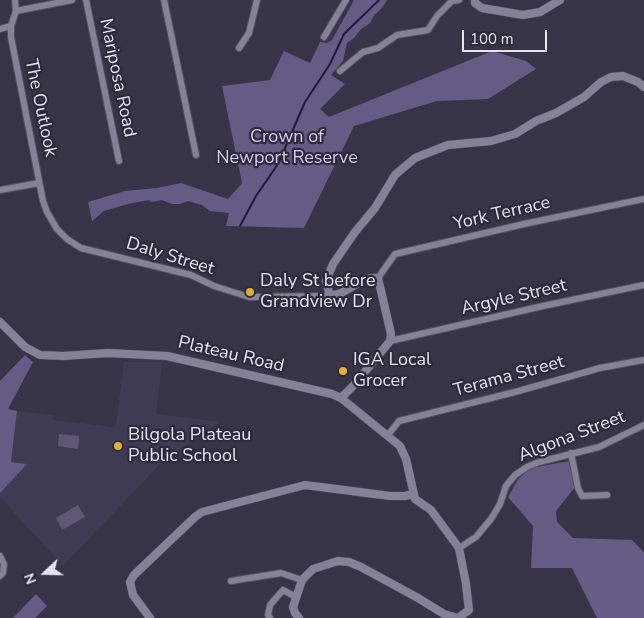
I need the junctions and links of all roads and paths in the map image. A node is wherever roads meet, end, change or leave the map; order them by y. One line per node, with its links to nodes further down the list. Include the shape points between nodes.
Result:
1 (16, 0): 10 (street, The Outlook)
2 (72, 0): 10 (street)
3 (86, 0): 18 (street, Mariposa Road)
4 (164, 0): 17 (street)
5 (257, 0): 14 (street, via 249,33)
6 (346, 0): 13 (street)
7 (459, 0): 15 (street, via 452,1 428,30 397,35 378,48 363,52)
8 (475, 0): 9 (street, via 482,8 523,15 540,12)
9 (560, 0)
10 (16, 11): 11 (street, The Outlook)
11 (11, 26): 12 (street); 19 (street, The Outlook)
12 (0, 29)
13 (324, 36)
14 (239, 48)
15 (340, 70)
16 (644, 87): 24 (street, via 622,76 611,77 584,97 515,134 491,141 448,145 415,158 395,175 333,264 326,281)
17 (196, 155)
18 (119, 161)
19 (39, 183): 20 (street, The Outlook); 24 (street, Daly Street, via 47,212 57,229 81,248 191,275 249,297)
20 (0, 190)
21 (644, 198): 22 (street, York Terrace, via 395,254)
22 (378, 278): 24 (street, via 364,280 342,294); 26 (street)
23 (644, 285): 26 (street, Argyle Street)
24 (330, 296)
25 (0, 322): 28 (street, Plateau Road, via 25,347 40,355 108,353 167,356)
26 (390, 341): 28 (street)
27 (644, 360): 30 (street, Terama Street, via 600,368 399,421)
28 (341, 398): 30 (street, Plateau Road)
29 (644, 425): 31 (street, Algona Street, via 599,447)
30 (388, 435): 32 (street, Plateau Road, via 400,446 406,458)
31 (571, 453): 33 (street, via 582,496); 34 (street, Algona Street, via 526,467 515,475 506,486 491,519 476,537)
32 (413, 494): 34 (street, via 418,502 431,510); 40 (street, via 390,496 306,485 202,512 130,582 133,595)
33 (607, 495)
34 (459, 548): 37 (street, via 469,610 458,618 444,614 393,583 348,562 338,561 313,569)
35 (0, 556): 36 (street, via 4,564)
36 (0, 576)
37 (302, 580): 38 (street, via 281,573); 39 (street)
38 (231, 581)
39 (296, 596): 41 (street, via 283,590 270,605); 42 (street, via 293,607)
40 (150, 618)
41 (270, 618)
42 (299, 618)

